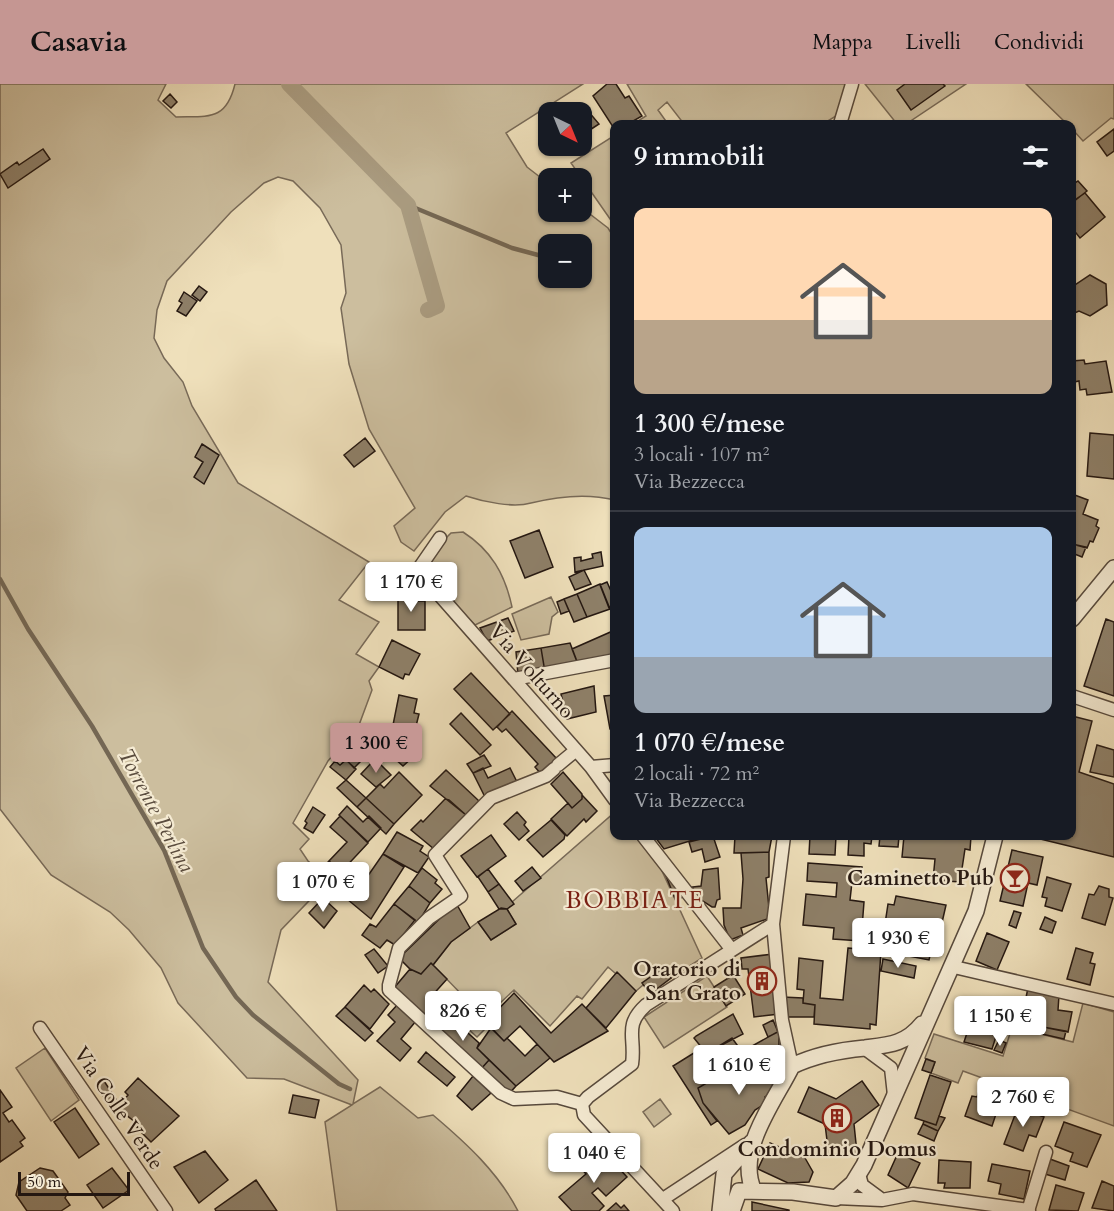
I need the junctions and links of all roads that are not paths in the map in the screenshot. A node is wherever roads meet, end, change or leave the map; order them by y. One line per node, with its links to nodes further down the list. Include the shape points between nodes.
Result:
1 (852, 84): 2 (street)
2 (841, 120)
3 (440, 538): 7 (street, Via Volturno, via 420,567 421,574)
4 (1114, 568): 5 (street)
5 (1076, 614)
6 (610, 661): 7 (street)
7 (514, 679): 10 (street, Via Volturno)
8 (1076, 697): 9 (street)
9 (1114, 710)
10 (575, 751): 12 (street, Via Volturno); 26 (street, via 546,776 491,798 435,855 461,896 429,918 399,948 388,985 501,1093 514,1099 557,1097)
11 (610, 765): 12 (street)
12 (591, 767): 13 (street, Via Volturno)
13 (610, 793)
14 (646, 840): 18 (street)
15 (784, 840): 17 (street)
16 (994, 840): 19 (street, via 976,911)
17 (773, 924): 18 (street); 24 (street, via 782,1020)
18 (732, 950): 26 (street, via 635,1015 630,1028 632,1064)
19 (954, 967): 20 (street); 21 (street)
20 (1114, 1004)
21 (931, 1012): 23 (street, via 903,1042); 25 (street)
22 (40, 1028): 35 (street, Via Colle Verde)
23 (864, 1048): 24 (street); 25 (street, via 891,1068)
24 (792, 1066): 27 (street)
25 (894, 1095): 29 (street)
26 (582, 1104): 32 (street, via 584,1114)
27 (756, 1137): 30 (street, via 747,1165); 32 (street); 37 (street, via 724,1174)
28 (1046, 1152): 34 (street)
29 (859, 1174): 31 (street); 33 (street, via 862,1185)
30 (746, 1191): 31 (street); 38 (street)
31 (836, 1198): 33 (street)
32 (663, 1199): 36 (street)
33 (883, 1205): 34 (street, via 913,1194)
34 (1028, 1210)
35 (166, 1211)
36 (673, 1211)
37 (720, 1211)
38 (732, 1211)

